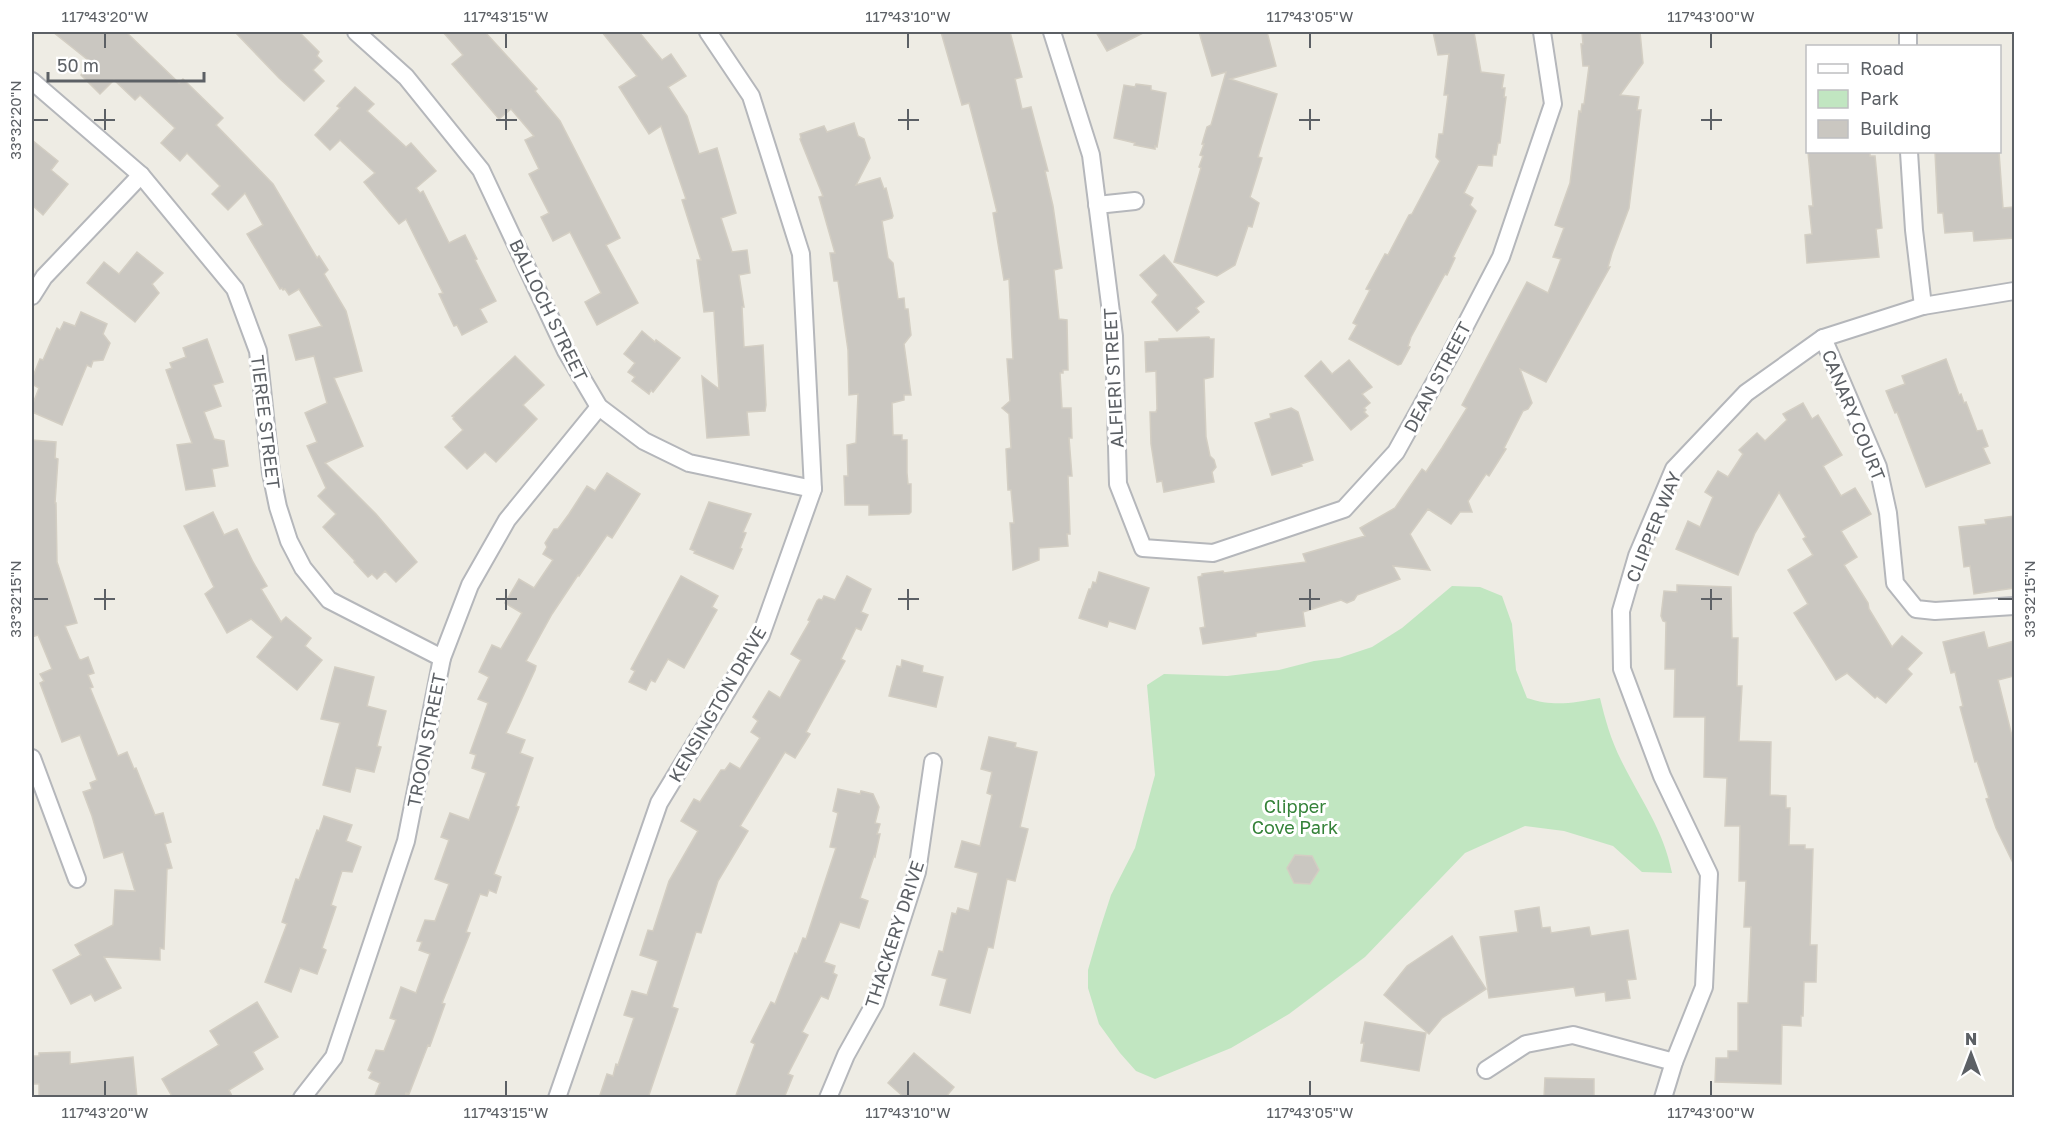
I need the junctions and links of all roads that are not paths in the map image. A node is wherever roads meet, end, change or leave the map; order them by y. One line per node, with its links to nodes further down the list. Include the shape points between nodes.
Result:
1 (356, 32): 14 (street, BALLOCH STREET, via 406,77 480,170 566,351)
2 (708, 32): 15 (street, KENSINGTON DRIVE, via 751,96 801,254)
3 (1052, 32): 9 (street, ALFIERI STREET, via 1091,155)
4 (1542, 32): 16 (street, DEAN STREET, via 1553,104 1501,257 1396,452 1344,509 1213,553)
5 (32, 81): 7 (street, TIEREE STREET)
6 (1909, 153): 12 (street)
7 (141, 175): 11 (street, via 44,277); 18 (street, TIEREE STREET, via 235,289 258,351 278,507 303,568 329,600)
8 (1135, 201): 9 (street)
9 (1097, 205): 16 (street, ALFIERI STREET, via 1113,336 1118,484)
10 (2014, 291): 12 (street, CLIPPER WAY)
11 (32, 296)
12 (1923, 306): 13 (street, CLIPPER WAY)
13 (1823, 338): 17 (street, CANARY COURT, via 1878,467 1888,513 1895,583 1916,609); 22 (street, CLIPPER WAY, via 1746,393 1674,469 1637,556 1621,611 1622,669 1662,776 1709,874 1704,987)
14 (599, 407): 15 (street, BALLOCH STREET, via 644,441 689,463); 18 (street, TROON STREET, via 507,520 470,585)
15 (813, 489): 25 (street, KENSINGTON DRIVE, via 761,635 659,803)
16 (1143, 548)
17 (2014, 606)
18 (442, 658): 24 (street, TROON STREET, via 406,841 334,1057)
19 (32, 758): 21 (street)
20 (933, 762): 26 (street, THACKERY DRIVE, via 917,872 875,1003)
21 (76, 879)
22 (1674, 1062): 23 (street, via 1573,1035 1526,1044); 27 (street, CLIPPER WAY)
23 (1486, 1070)
24 (302, 1098)
25 (557, 1098)
26 (828, 1098)
27 (1663, 1098)

